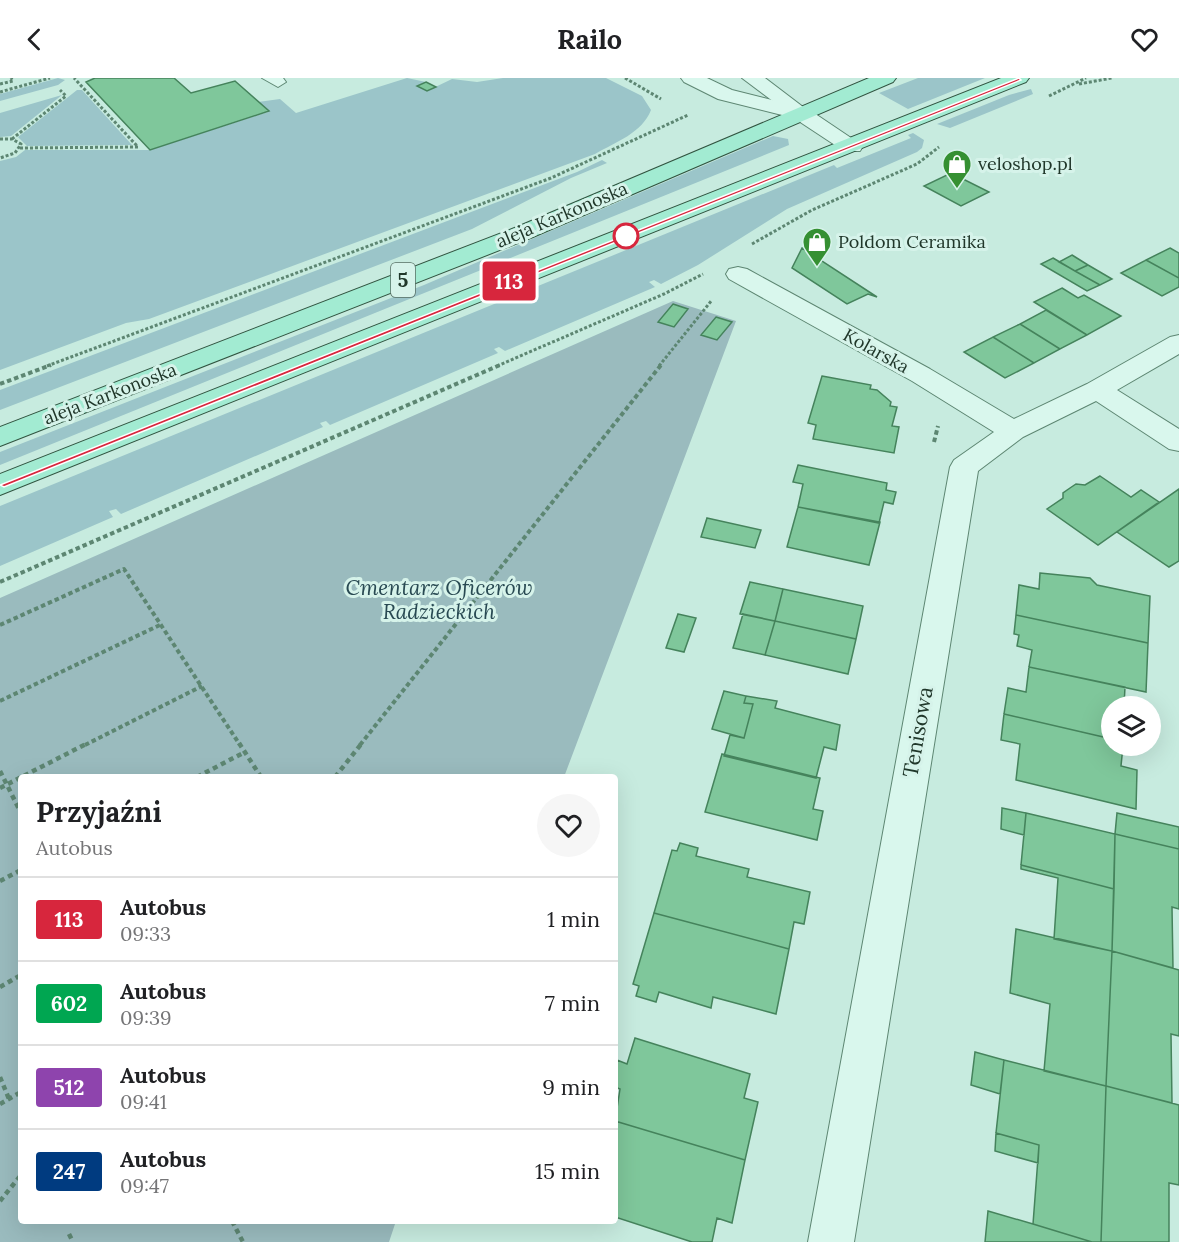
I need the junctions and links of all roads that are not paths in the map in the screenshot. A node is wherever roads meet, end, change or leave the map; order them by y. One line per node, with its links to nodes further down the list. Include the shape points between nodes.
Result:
1 (270, 78): 2 (lane, via 278,82)
2 (276, 78)
3 (691, 78): 7 (street, via 725,95)
4 (752, 78): 7 (street)
5 (886, 78): 7 (main road, aleja Karkonoska / 5)
6 (1019, 78): 8 (main road, aleja Karkonoska / 5)
7 (801, 113): 8 (street); 13 (main road, aleja Karkonoska / 5, via 525,232)
8 (852, 146): 15 (main road, aleja Karkonoska / 5)
9 (738, 274): 12 (street, Kolarska, via 921,375)
10 (1179, 343): 11 (street, Tenisowa)
11 (1097, 390): 12 (street, Tenisowa); 14 (street)
12 (1013, 431): 16 (street, Tenisowa, via 964,467)
13 (0, 437)
14 (1179, 442)
15 (0, 485)
16 (831, 1242)

